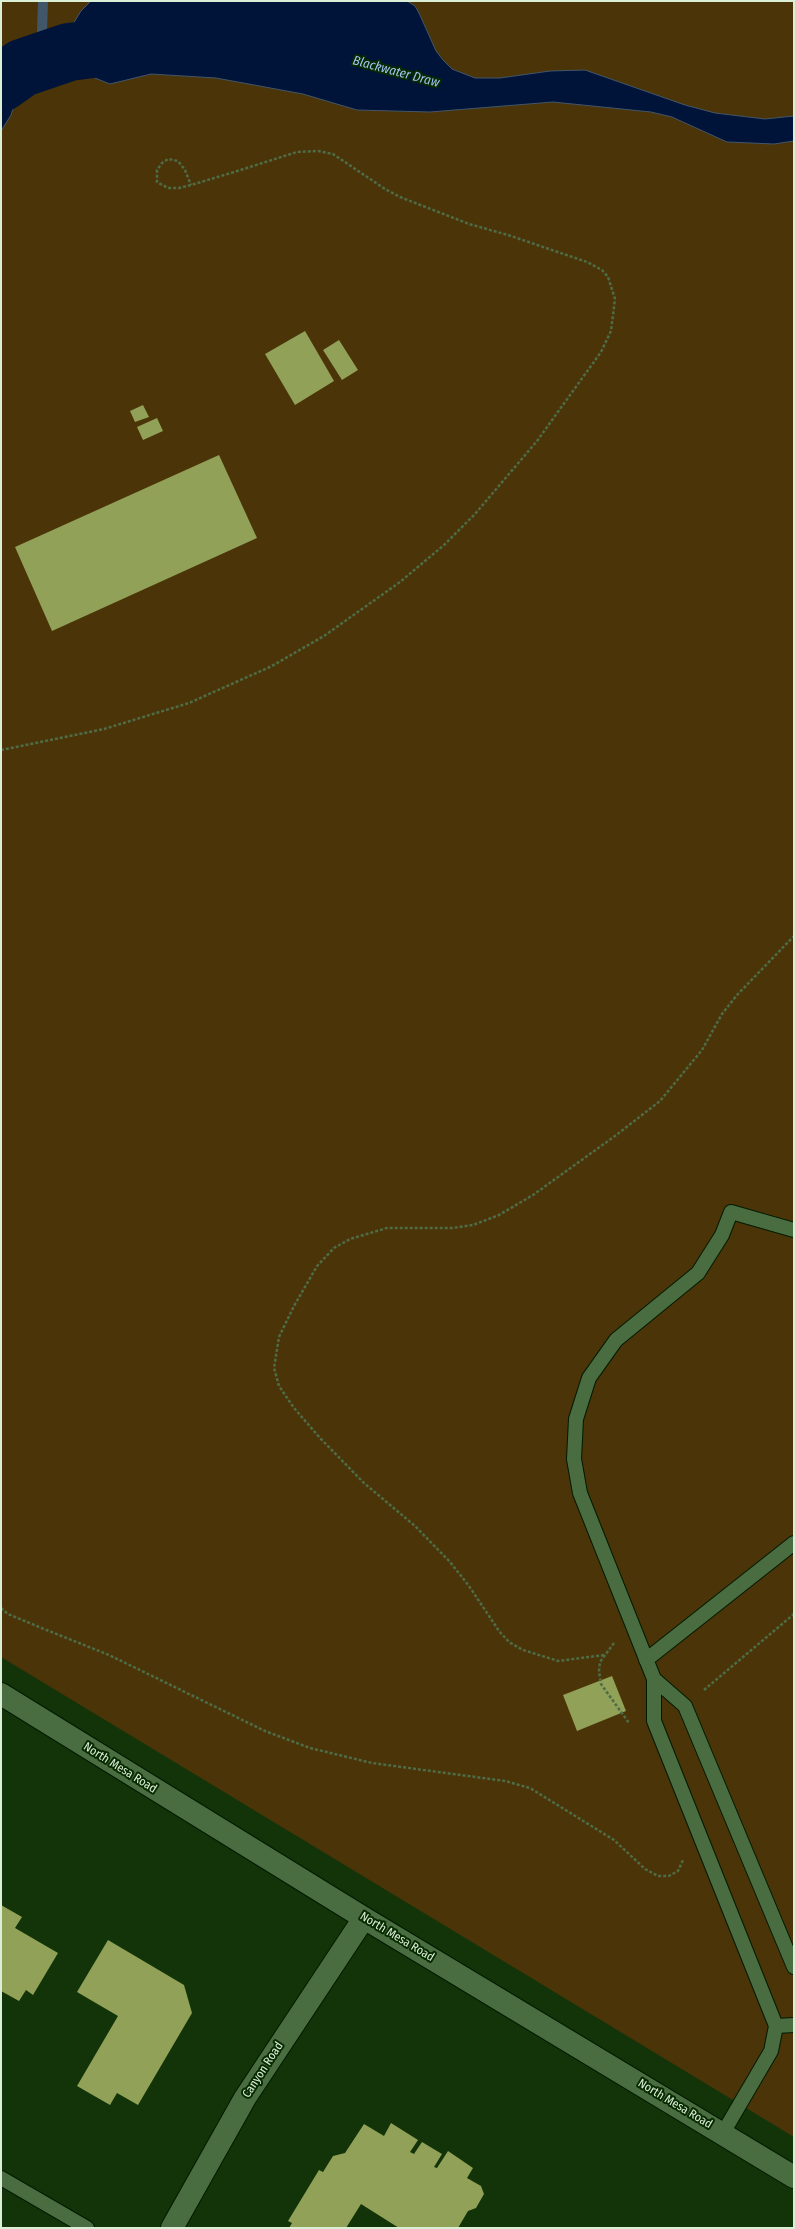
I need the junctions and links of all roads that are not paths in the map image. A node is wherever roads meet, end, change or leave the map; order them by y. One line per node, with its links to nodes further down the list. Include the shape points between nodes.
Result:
1 (794, 1230): 3 (lane, via 731,1212 722,1235 698,1273 616,1340 589,1378 576,1419 574,1459 580,1494)
2 (794, 1543): 3 (lane)
3 (646, 1660): 4 (lane)
4 (654, 1679): 7 (lane, via 685,1706); 9 (lane, via 654,1721)
5 (1, 1694): 6 (street, North Mesa Road)
6 (364, 1918): 10 (street, North Mesa Road); 14 (street, Canyon Road, via 245,2098)
7 (794, 1967)
8 (794, 2025): 9 (lane)
9 (776, 2026): 10 (lane, via 771,2051)
10 (723, 2133): 11 (street, North Mesa Road)
11 (794, 2177)
12 (1, 2178): 13 (lane)
13 (87, 2228)
14 (172, 2228)

